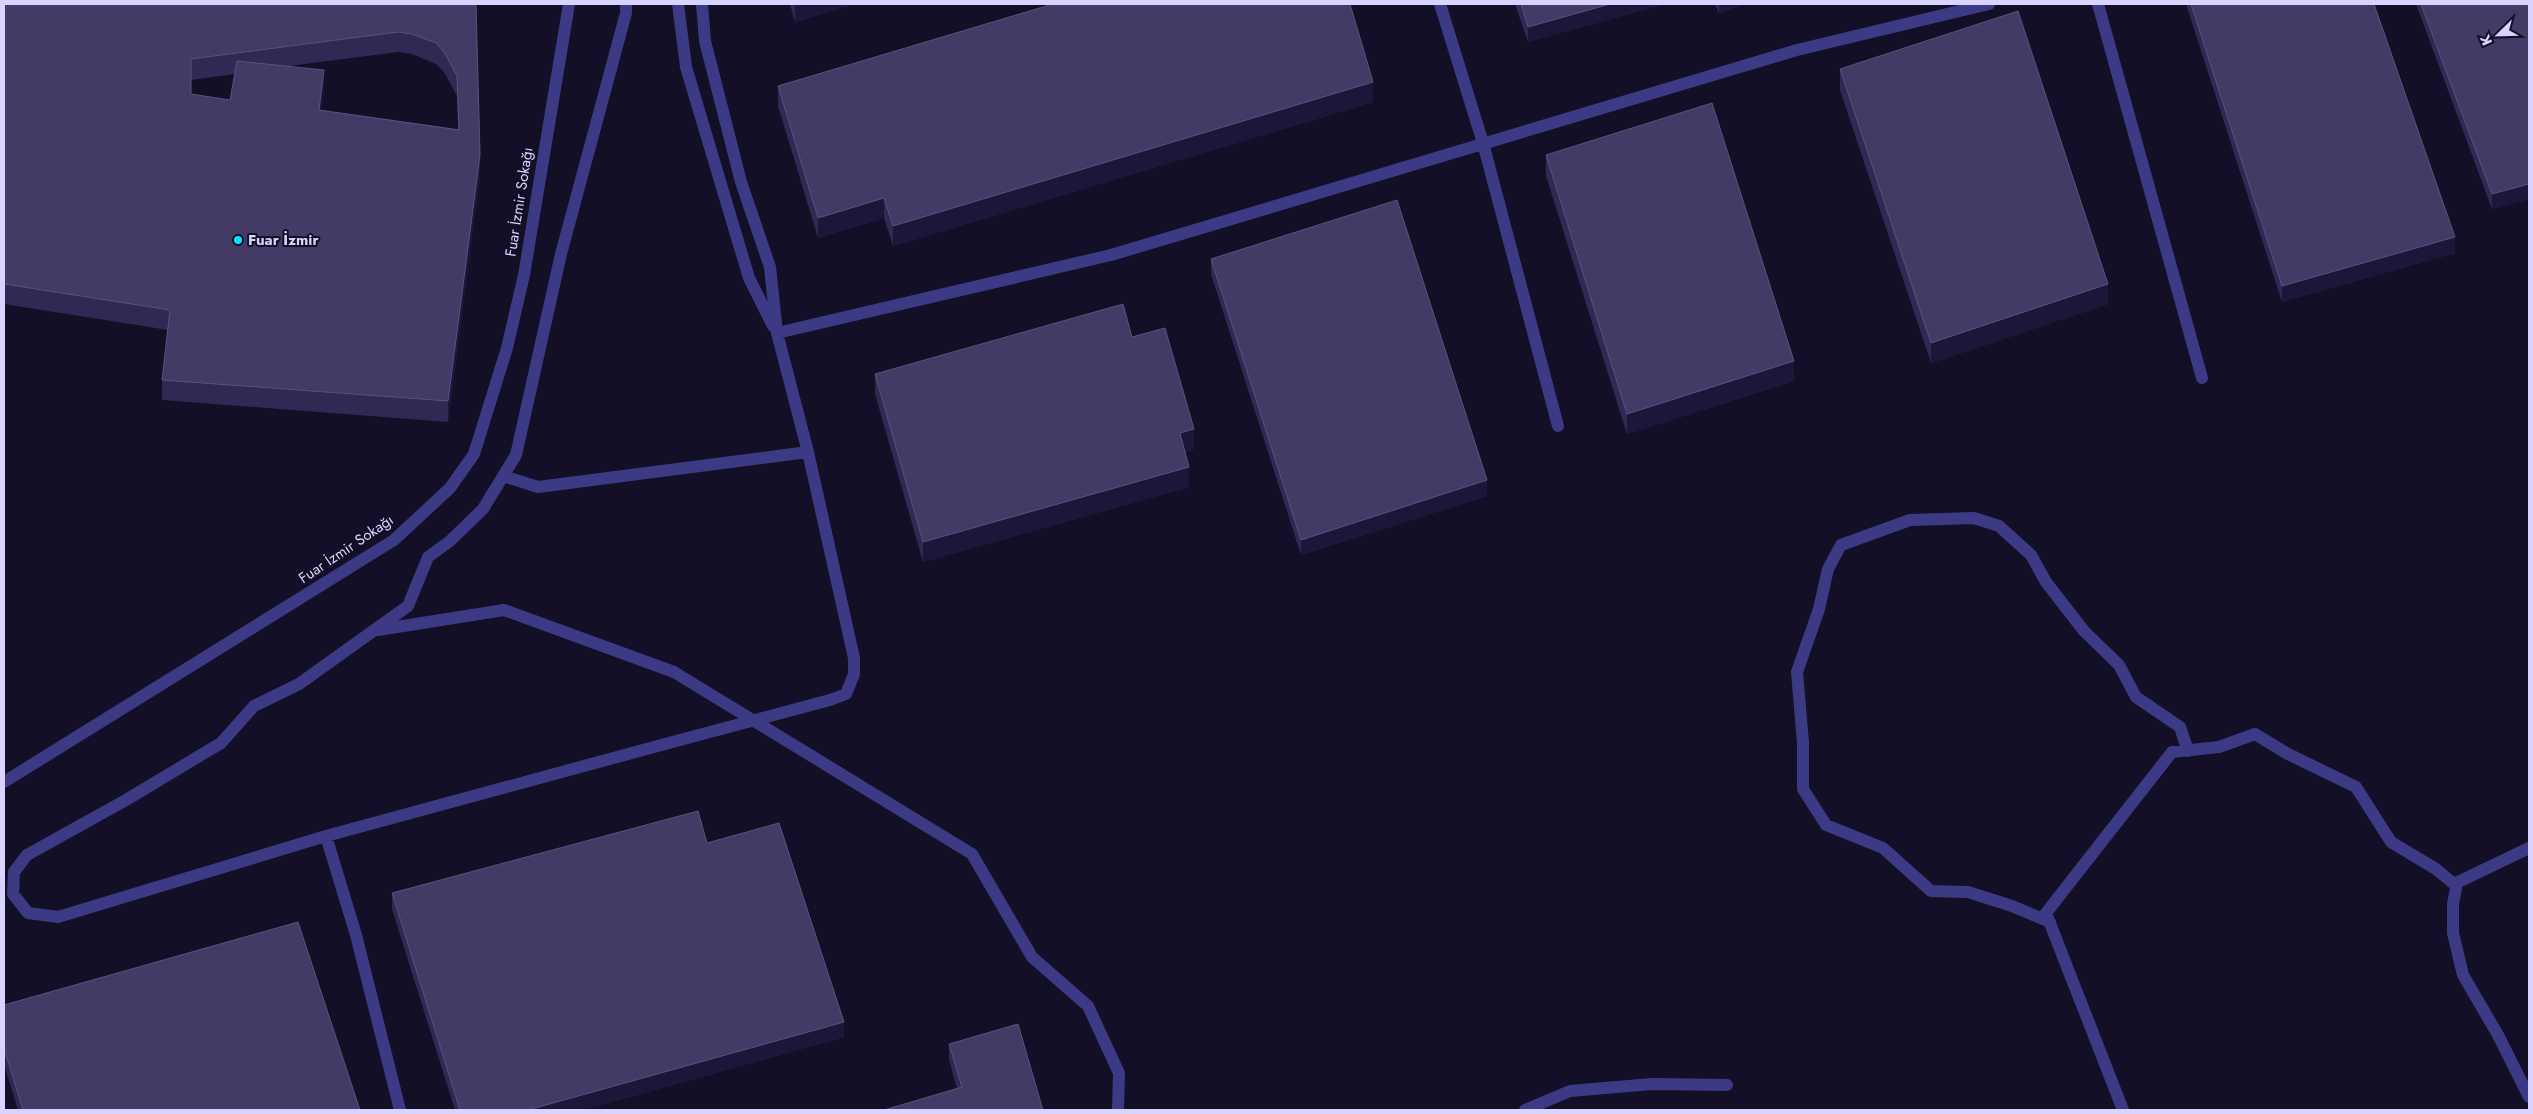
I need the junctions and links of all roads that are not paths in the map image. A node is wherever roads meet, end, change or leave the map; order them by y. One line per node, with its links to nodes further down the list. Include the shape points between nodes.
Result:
1 (569, 4): 16 (street, Fuar İzmir Sokağı, via 524,275 507,348 474,454 450,488 394,540)
2 (626, 4): 13 (street, via 561,254 516,455)
3 (678, 4): 9 (street, via 686,67 749,278)
4 (702, 4): 9 (street, via 705,40 741,182 770,267)
5 (1440, 4): 8 (street)
6 (1989, 4): 8 (street, via 1797,50)
7 (2098, 4): 10 (street)
8 (1483, 143): 9 (street, via 1111,255); 11 (street)
9 (777, 333): 12 (street)
10 (2202, 378)
11 (1558, 426)
12 (808, 452): 13 (street, via 538,487); 17 (street, bridge, via 854,658 854,674 846,694)
13 (503, 476): 14 (street, via 483,509 428,557 408,606)
14 (374, 630): 17 (street, via 299,684 254,706 220,743 27,855 14,872 13,894 28,912 58,917); 24 (street, via 504,610 674,672 972,854 1032,957 1088,1006 1119,1073)
15 (2188, 751): 19 (street, via 2219,747 2254,734 2356,787 2391,842); 20 (street, via 2172,752 2046,914); 20 (street, via 2180,727 2136,697 2119,665 2084,631 2046,582 2031,555 1999,526 1974,518 1910,520 1841,545 1828,569 1819,609 1797,672 1804,789 1826,825 1883,848 1931,891 1968,892)
16 (4, 782)
17 (326, 836): 23 (street, via 356,934)
18 (2529, 848): 19 (street)
19 (2457, 883): 22 (street, via 2453,933 2463,974)
20 (2050, 922): 26 (street)
21 (1727, 1085): 25 (street, via 1652,1084 1570,1091)
22 (2529, 1098)
23 (400, 1110)
24 (1118, 1110)
25 (1525, 1110)
26 (2123, 1110)

